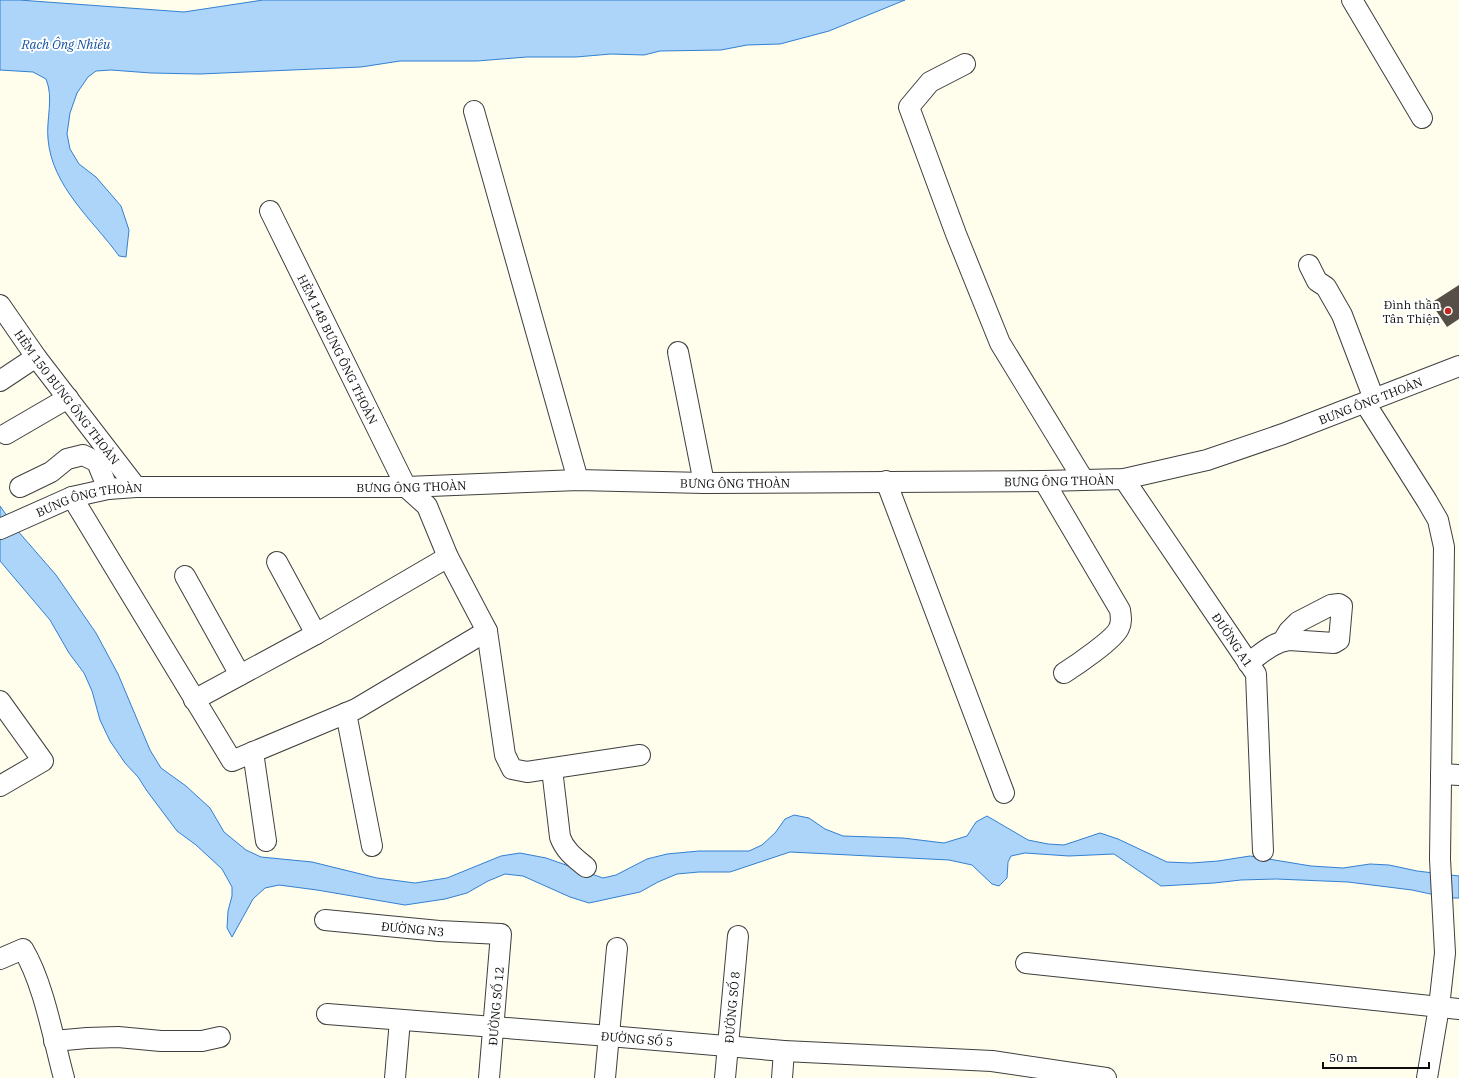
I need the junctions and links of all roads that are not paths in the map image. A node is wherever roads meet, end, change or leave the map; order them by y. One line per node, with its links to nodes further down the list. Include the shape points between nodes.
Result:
1 (1352, 0): 4 (street)
2 (965, 64): 15 (street, via 930,82 909,107 1000,343)
3 (474, 111): 17 (street)
4 (1422, 118)
5 (270, 211): 23 (street, HẺM 148 BƯNG ÔNG THOÀN)
6 (1309, 265): 13 (street, via 1317,281 1326,287 1342,316)
7 (0, 305): 9 (street, HẺM 150 BƯNG ÔNG THOÀN)
8 (678, 352): 20 (street)
9 (36, 357): 11 (street); 12 (street, HẺM 150 BƯNG ÔNG THOÀN)
10 (1459, 366): 13 (street, BƯNG ÔNG THOÀN)
11 (0, 381)
12 (68, 398): 14 (street); 22 (street, HẺM 150 BƯNG ÔNG THOÀN)
13 (1369, 401): 16 (street, BƯNG ÔNG THOÀN, via 1207,460); 42 (street, via 1438,520 1444,547)
14 (6, 434)
15 (1083, 479): 16 (street, BƯNG ÔNG THOÀN); 19 (street, BƯNG ÔNG THOÀN)
16 (1124, 479): 33 (street, ĐƯỜNG A1)
17 (578, 480): 20 (street, BƯNG ÔNG THOÀN); 23 (street, BƯNG ÔNG THOÀN)
18 (886, 481): 19 (street, BƯNG ÔNG THOÀN); 20 (street, BƯNG ÔNG THOÀN); 44 (street)
19 (1044, 481): 34 (street, via 1120,610 1118,630 1094,653)
20 (704, 483)
21 (20, 487): 24 (street, via 51,472 67,459 83,455 97,462)
22 (136, 487): 23 (street, BƯNG ÔNG THOÀN); 24 (street, BƯNG ÔNG THOÀN)
23 (406, 487): 27 (street, via 427,506)
24 (108, 489): 25 (street, BƯNG ÔNG THOÀN)
25 (72, 497): 26 (street, BƯNG ÔNG THOÀN); 37 (street)
26 (0, 529)
27 (448, 557): 30 (street); 31 (street)
28 (277, 562): 31 (street)
29 (185, 576): 35 (street)
30 (487, 631): 38 (street); 41 (street, via 505,755 512,769 527,772)
31 (316, 634): 35 (street)
32 (1283, 641): 33 (street, via 1269,647)
33 (1248, 663): 47 (street, ĐƯỜNG A1, via 1256,674)
34 (1064, 673)
35 (240, 675): 37 (street)
36 (0, 700): 43 (street, via 44,761)
37 (194, 700): 39 (street, via 232,761)
38 (346, 713): 39 (street); 46 (street)
39 (253, 752): 45 (street)
40 (640, 755): 41 (street)
41 (552, 769): 48 (street, via 560,837 570,854)
42 (1450, 774): 55 (street, via 1440,859 1444,953)
43 (0, 786)
44 (1004, 793)
45 (266, 841)
46 (372, 846)
47 (1263, 851)
48 (586, 867)
49 (325, 920): 50 (street, ĐƯỜNG N3)
50 (502, 934): 59 (street, ĐƯỜNG SỐ 12)
51 (738, 936): 63 (street, ĐƯỜNG SỐ 8)
52 (617, 948): 60 (street)
53 (0, 959): 62 (street, via 23,949 45,1003)
54 (1026, 963): 55 (street)
55 (1439, 1007): 56 (street); 73 (street)
56 (1459, 1009)
57 (327, 1014): 58 (street, ĐƯỜNG SỐ 5)
58 (400, 1020): 59 (street, ĐƯỜNG SỐ 5); 67 (street)
59 (494, 1027): 60 (street, ĐƯỜNG SỐ 5); 68 (street, ĐƯỜNG SỐ 12)
60 (609, 1036): 63 (street, ĐƯỜNG SỐ 5); 69 (street)
61 (220, 1037): 62 (street, via 202,1041 118,1037)
62 (54, 1041): 66 (street)
63 (728, 1046): 64 (street, ĐƯỜNG SỐ 5); 70 (street, ĐƯỜNG SỐ 8)
64 (784, 1051): 65 (street, ĐƯỜNG SỐ 5, via 946,1058); 71 (street)
65 (991, 1069): 72 (street, ĐƯỜNG SỐ 5)
66 (64, 1078)
67 (395, 1078)
68 (489, 1078)
69 (605, 1078)
70 (725, 1078)
71 (782, 1078)
72 (1106, 1078)
73 (1427, 1078)

